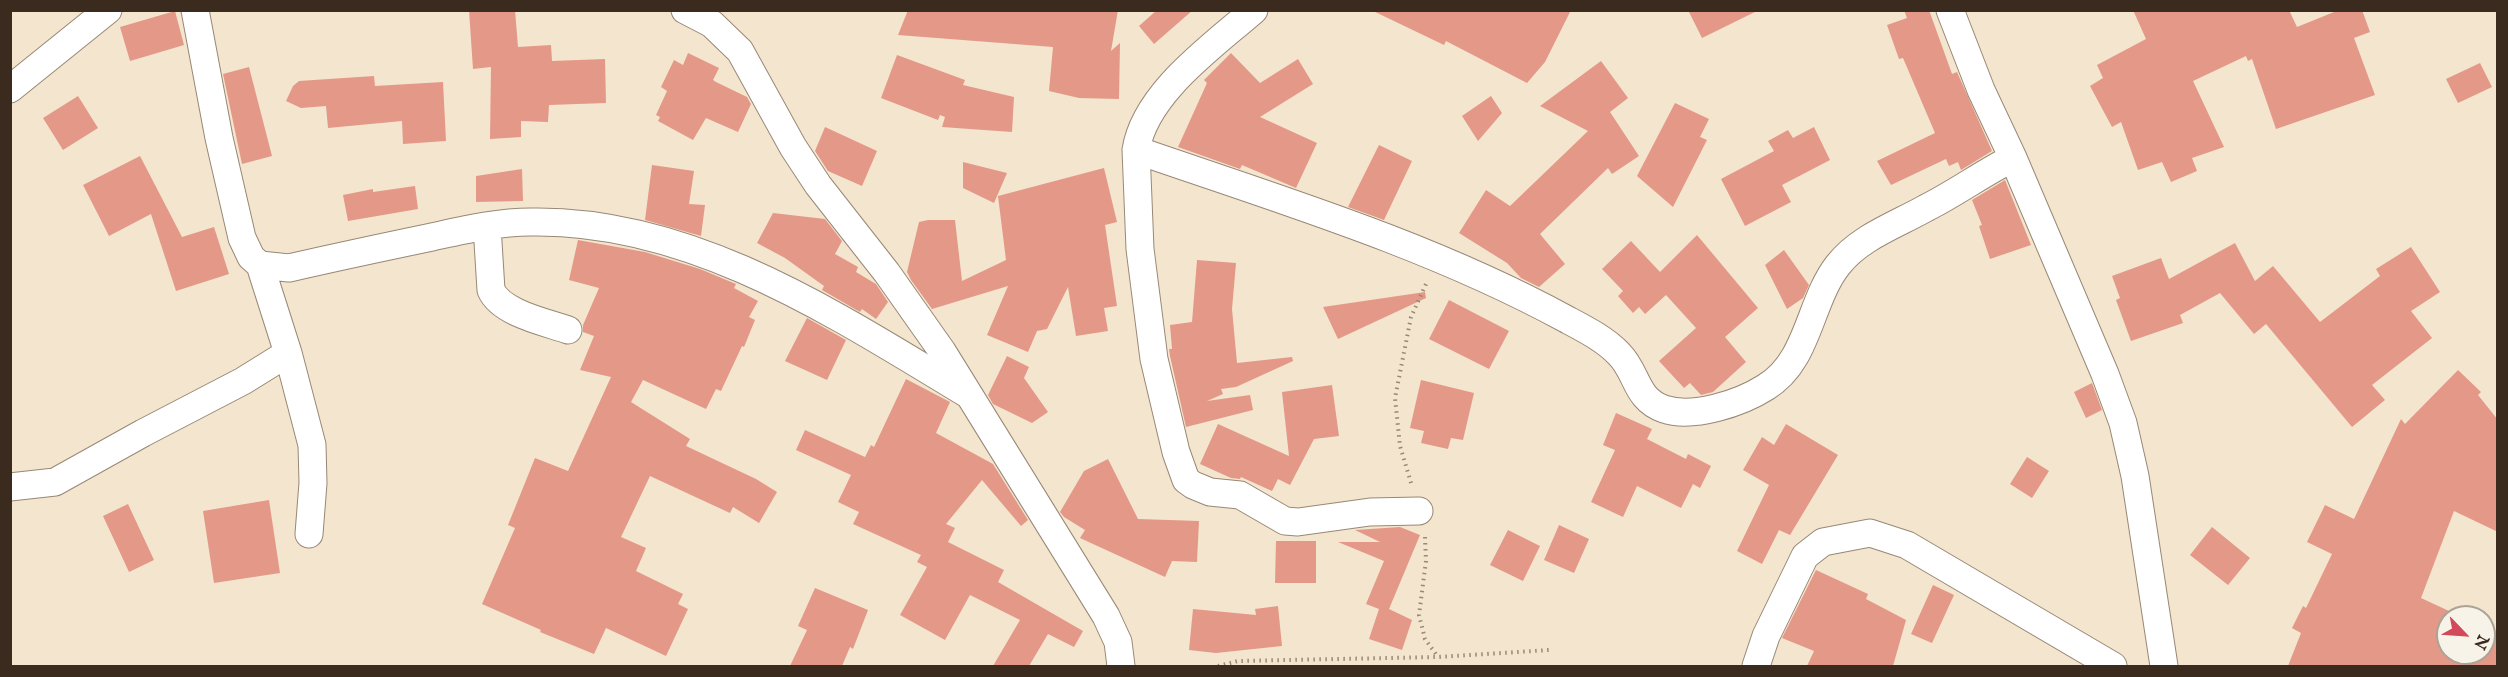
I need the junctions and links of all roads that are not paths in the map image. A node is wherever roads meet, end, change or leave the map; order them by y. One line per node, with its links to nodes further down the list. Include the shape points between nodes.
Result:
1 (108, 10): 6 (street)
2 (195, 10): 10 (street, via 230,191 242,238 251,257)
3 (685, 10): 13 (street, via 712,24 740,51 818,185 887,273)
4 (1254, 10): 7 (street, via 1166,91 1138,133)
5 (1950, 10): 8 (street)
6 (10, 89)
7 (1136, 150): 8 (street, via 1246,186 1437,259 1567,319 1622,357 1644,398 1674,412 1692,412 1741,400 1769,386 1803,344 1827,281 1849,253); 15 (street, via 1140,249 1154,359 1186,480 1210,492 1240,495 1285,521)
8 (2013, 158): 20 (street, via 2106,374 2123,423 2135,476)
9 (487, 225): 10 (street, via 289,268); 11 (street, via 494,297 510,309); 13 (street, via 572,222 694,250 755,274 838,317)
10 (260, 265): 12 (street)
11 (568, 330)
12 (288, 353): 14 (street, via 55,482); 16 (street, via 312,445)
13 (969, 395): 17 (street, via 1106,616 1118,642)
14 (10, 487)
15 (1419, 511)
16 (309, 534)
17 (1121, 666)
18 (1756, 666): 19 (street, via 1770,626 1805,556 1823,542 1870,532 1907,545)
19 (2113, 666)
20 (2164, 666)

